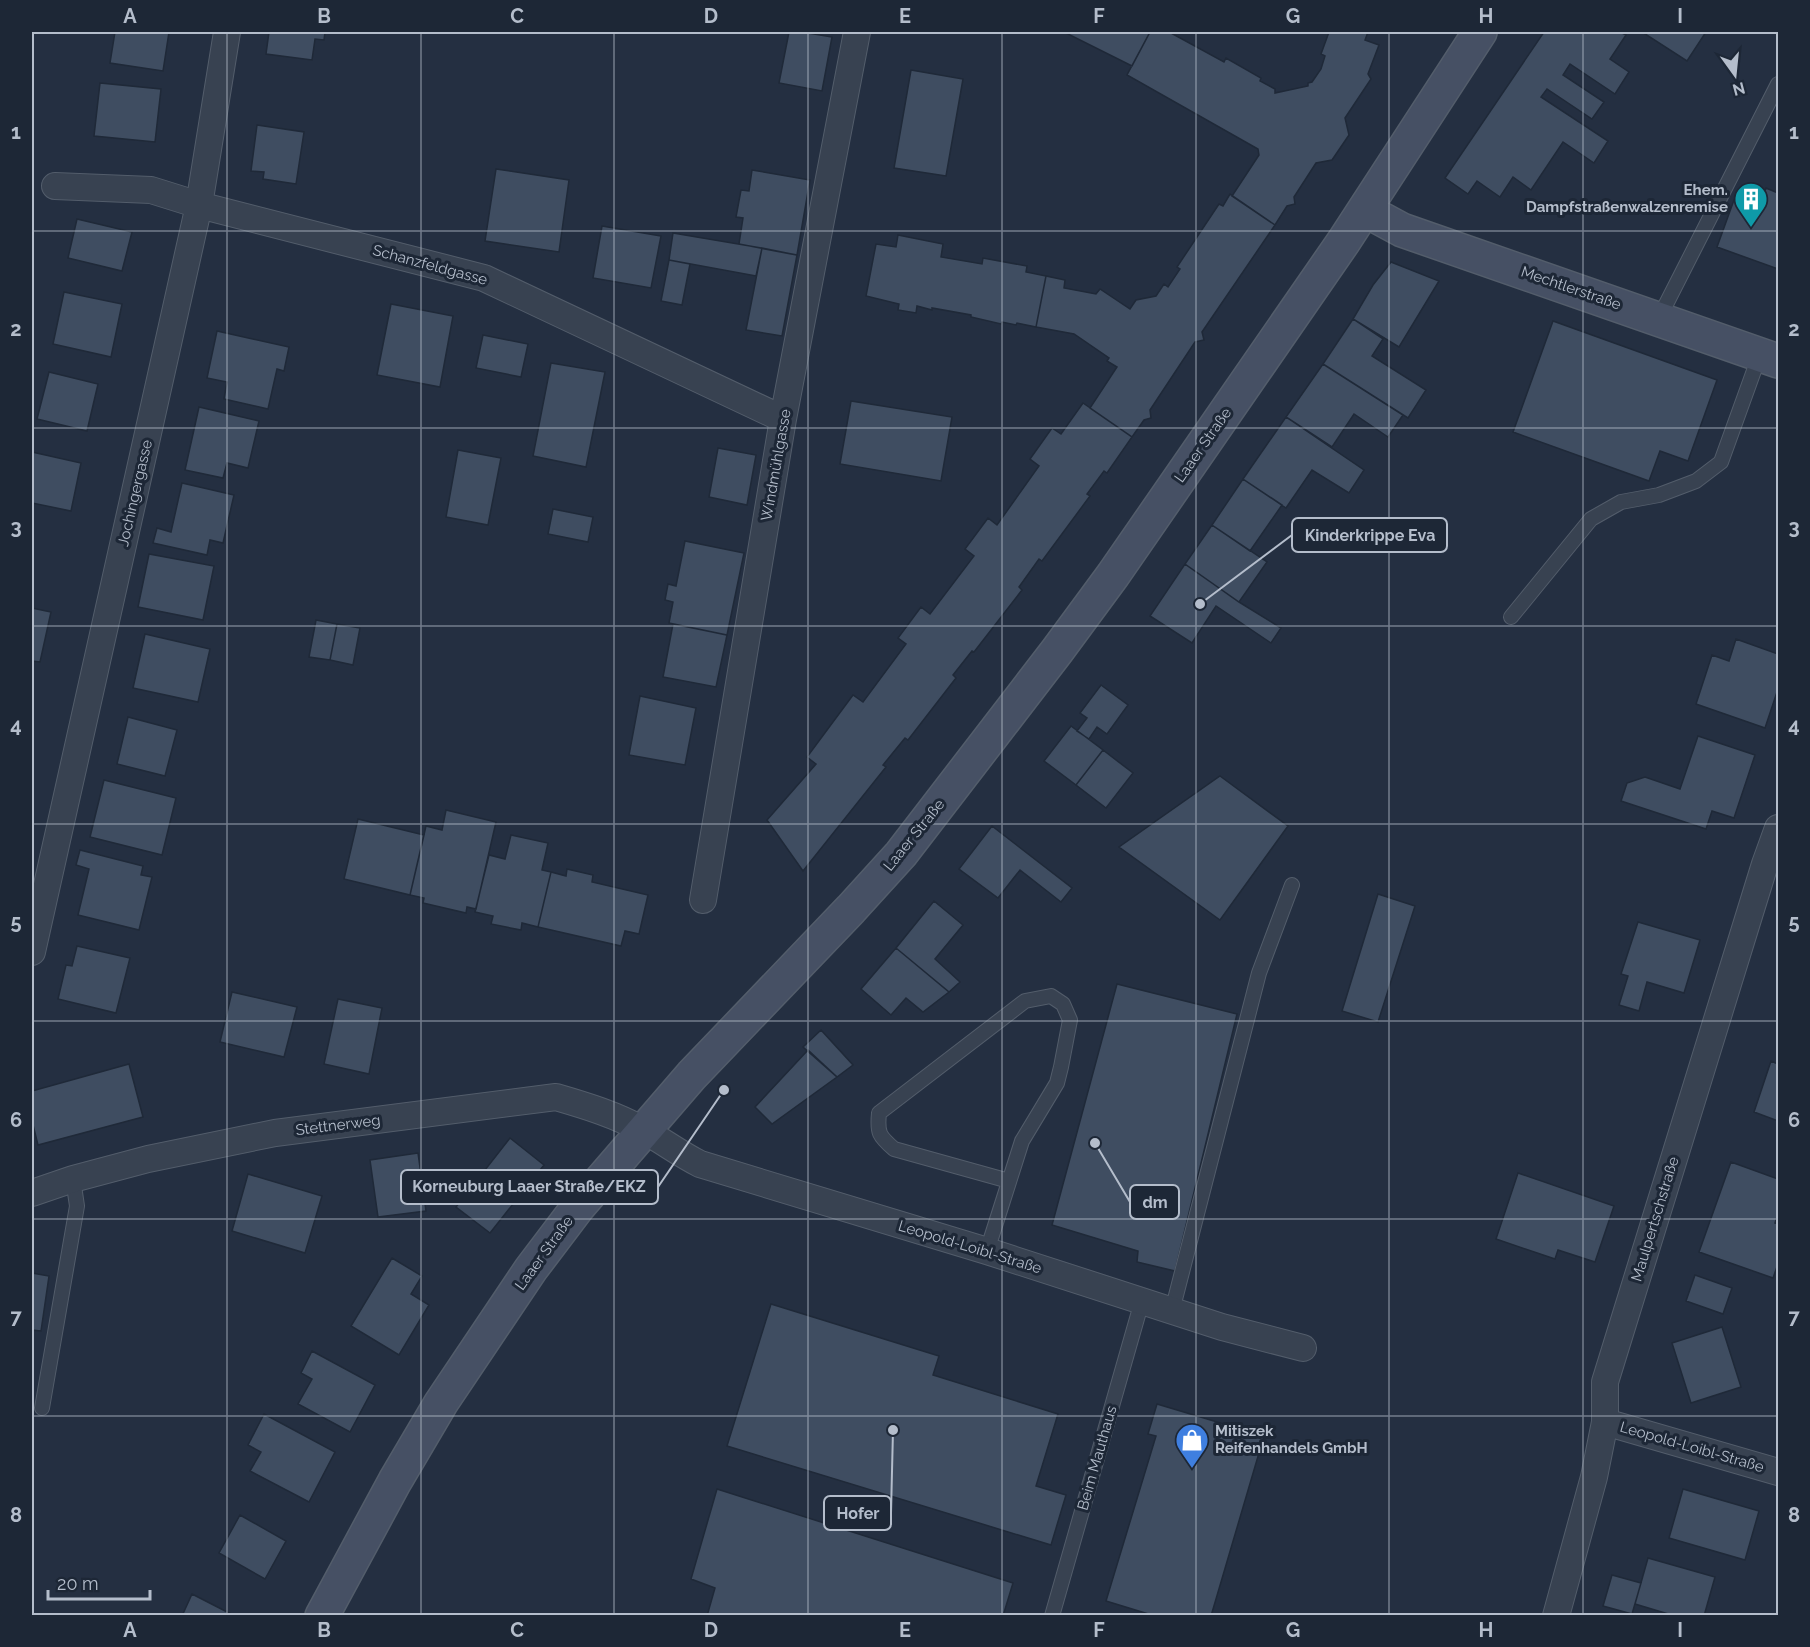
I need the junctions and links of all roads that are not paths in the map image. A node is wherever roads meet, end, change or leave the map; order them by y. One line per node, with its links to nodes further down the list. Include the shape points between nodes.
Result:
1 (227, 32): 6 (street, Jochingergasse)
2 (857, 32): 10 (street, Windmühlgasse)
3 (1480, 32): 7 (street, Laaer Straße)
4 (1779, 84): 8 (lane)
5 (55, 186): 6 (street, Schanzfeldgasse, via 151,190)
6 (199, 205): 10 (street, Schanzfeldgasse, via 484,278); 15 (street, Jochingergasse)
7 (1365, 210): 8 (street, Mechtlerstraße, via 1402,230); 16 (street, Laaer Straße, via 1113,575 901,854)
8 (1659, 318): 9 (street, Mechtlerstraße)
9 (1769, 357): 11 (lane, via 1721,462 1696,481 1659,495 1621,502 1591,519)
10 (783, 419): 14 (street, Windmühlgasse)
11 (1511, 617)
12 (1779, 828): 25 (street, Maulpertschstraße, via 1605,1382)
13 (1292, 885): 22 (lane, via 1259,973)
14 (703, 900)
15 (32, 952)
16 (644, 1130): 17 (street, Stettnerweg, via 601,1110 556,1097 275,1133); 20 (street, Leopold-Loibl-Straße, via 700,1164); 27 (street, Laaer Straße, via 531,1269 441,1403)
17 (73, 1179): 19 (street, Stettnerweg); 24 (lane, via 77,1206)
18 (1009, 1180): 18 (lane, via 894,1149 877,1128 879,1113 1025,1001 1051,996 1063,1004 1070,1020 1061,1067 1057,1083 1022,1141); 20 (lane)
19 (32, 1193)
20 (987, 1251): 21 (street, Leopold-Loibl-Straße)
21 (1142, 1301): 22 (street, Leopold-Loibl-Straße); 28 (lane, Beim Mauthaus)
22 (1172, 1311): 23 (street, Leopold-Loibl-Straße, via 1222,1328)
23 (1303, 1347)
24 (42, 1408)
25 (1605, 1422): 26 (street, Leopold-Loibl-Straße); 29 (street, Maulpertschstraße)
26 (1779, 1472)
27 (322, 1616)
28 (1052, 1616)
29 (1556, 1616)

